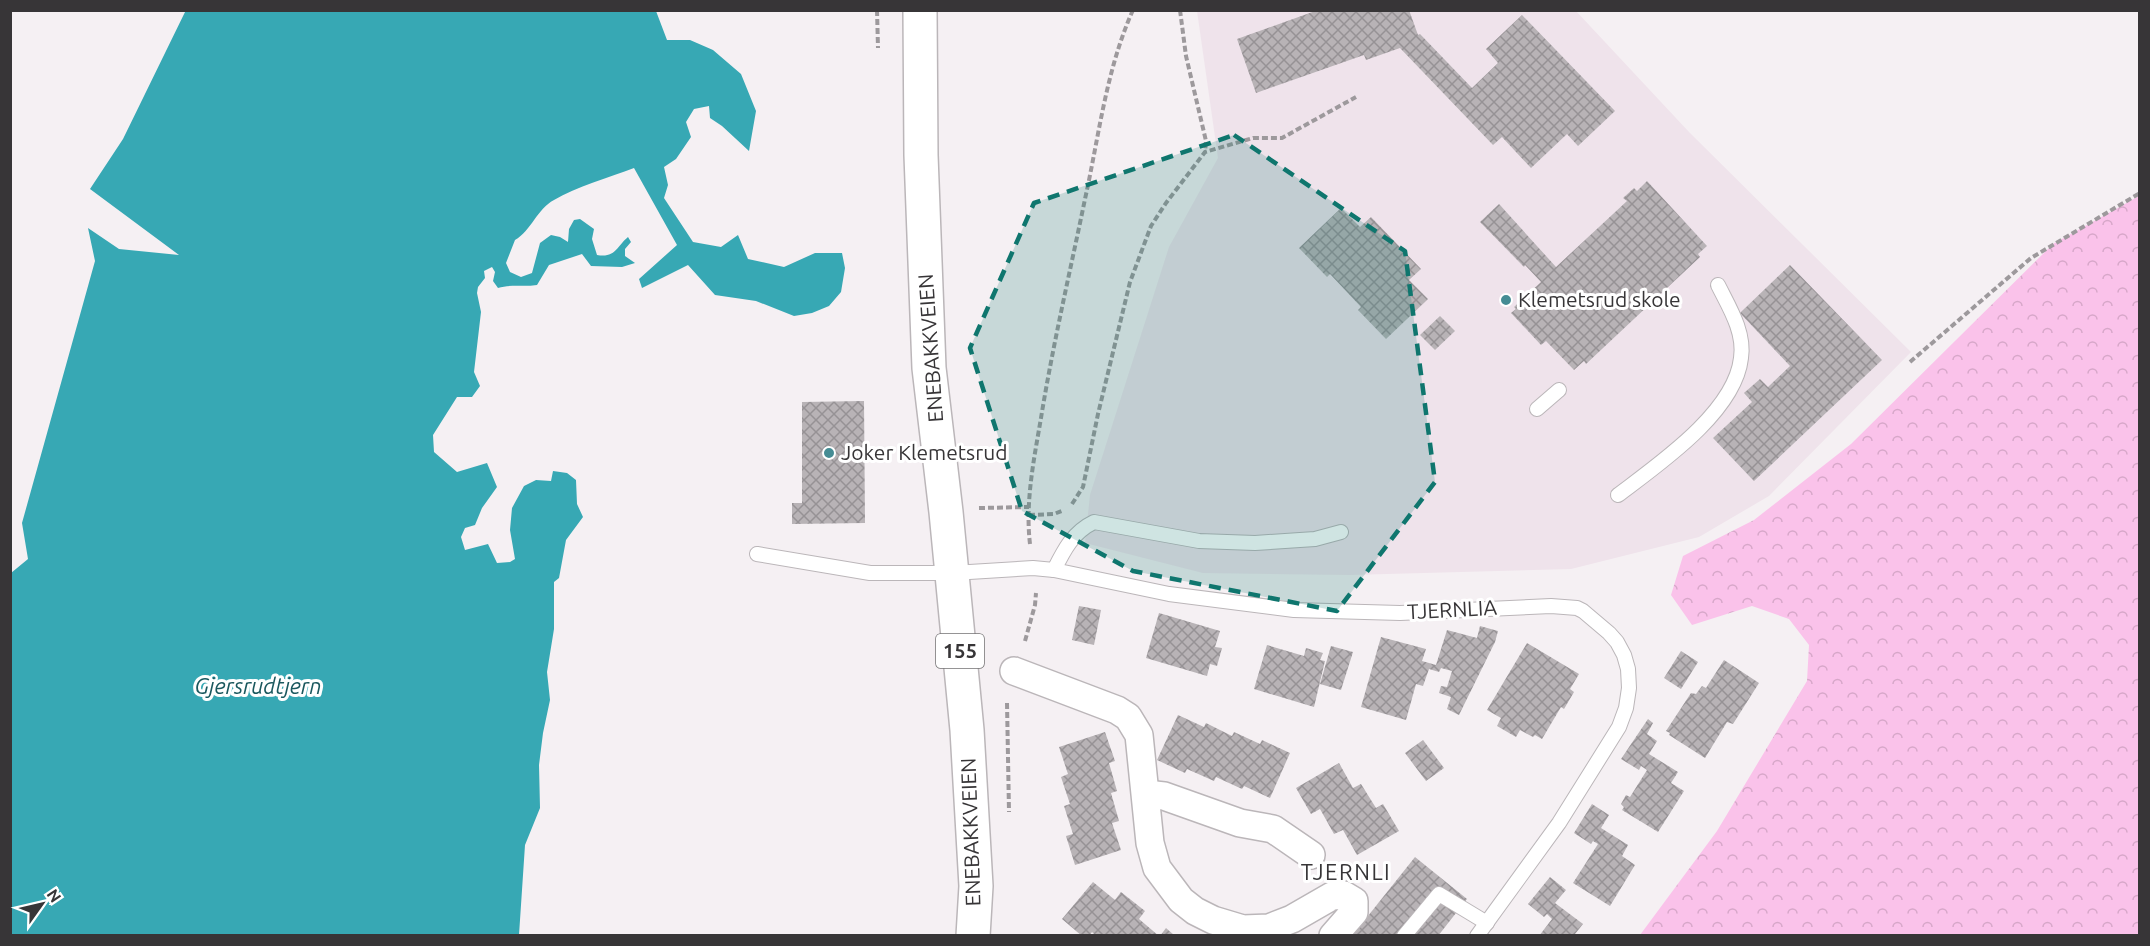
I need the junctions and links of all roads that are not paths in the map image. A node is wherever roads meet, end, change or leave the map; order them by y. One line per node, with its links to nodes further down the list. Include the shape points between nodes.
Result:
1 (920, 10): 9 (main road, ENEBAKKVEIEN / 155, via 929,368)
2 (1718, 285): 5 (lane, via 1740,336 1742,357 1737,378 1700,428)
3 (1559, 390): 4 (lane)
4 (1537, 409)
5 (1618, 495)
6 (1341, 532): 8 (lane, via 1315,539 1256,543 1199,541 1094,522 1077,532)
7 (758, 554): 9 (lane, TJERNLIA, via 870,573)
8 (1054, 570): 9 (lane, TJERNLIA); 13 (lane, TJERNLIA, via 1169,594 1294,610 1400,613 1551,606 1577,608 1588,614 1617,642 1624,655 1629,688 1626,708 1619,727 1559,823)
9 (952, 573): 14 (main road, ENEBAKKVEIEN / 155, via 972,792 976,886)
10 (1014, 671): 11 (street, via 1128,717 1139,735)
11 (1146, 794): 12 (street, via 1273,829); 15 (street, via 1150,843 1157,868 1181,900 1213,920 1243,929 1269,928 1332,896 1344,895 1354,901 1354,912)
12 (1311, 855)
13 (1487, 923): 16 (lane, via 1439,894); 17 (lane, TJERNLIA)
14 (973, 936)
15 (1332, 936)
16 (1404, 936)
17 (1477, 936)

